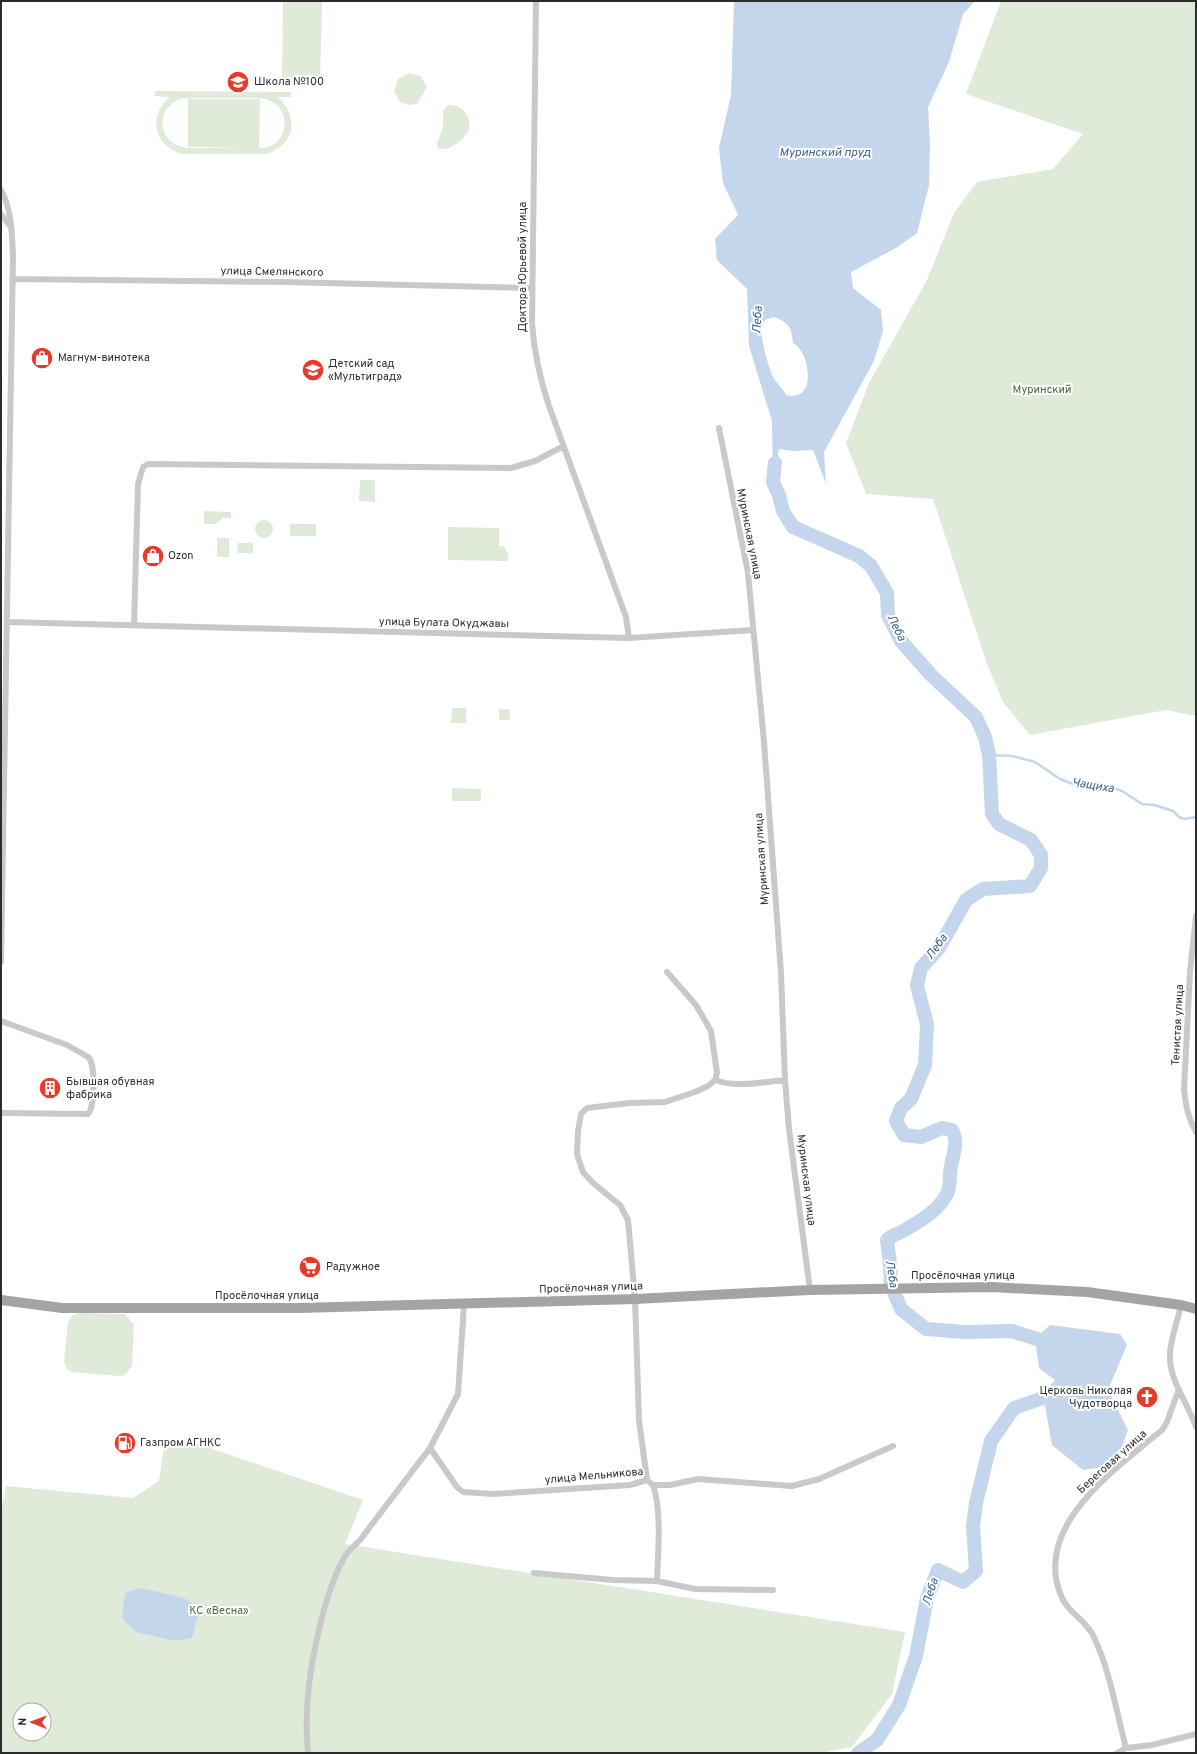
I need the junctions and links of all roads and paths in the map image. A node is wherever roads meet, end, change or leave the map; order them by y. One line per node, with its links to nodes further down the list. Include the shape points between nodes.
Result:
1 (536, 1): 7 (street, Доктора Юрьевой улица)
2 (1, 192): 3 (street)
3 (3, 203): 5 (street)
4 (1, 214): 5 (street)
5 (11, 228): 6 (street)
6 (12, 279): 7 (street, улица Смелянского); 10 (street)
7 (532, 288): 9 (street, Доктора Юрьевой улица, via 536,360)
8 (718, 428): 12 (street, Муринская улица, via 748,573)
9 (562, 447): 11 (street, via 535,461 511,468 148,464 143,467 138,484); 13 (street, Доктора Юрьевой улица, via 626,617)
10 (7, 622): 11 (street, улица Булата Окуджавы); 15 (street)
11 (134, 625): 13 (street, улица Булата Окуджавы)
12 (753, 630): 13 (street, улица Булата Окуджавы); 20 (street, Муринская улица, via 781,973)
13 (629, 638)
14 (1196, 916): 22 (street, Тенистая улица, via 1190,972 1184,1090 1189,1120)
15 (1, 954): 16 (street)
16 (1, 962)
17 (667, 972): 19 (street, via 696,1004 712,1031 717,1073)
18 (1, 1021): 21 (street, via 67,1045 91,1059 93,1067 92,1106 88,1114)
19 (715, 1080): 20 (street, via 722,1083 746,1084); 24 (street, via 702,1089 665,1102 594,1106 587,1108 582,1114 577,1154 582,1172 620,1205 628,1220)
20 (785, 1080): 23 (street, Муринская улица)
21 (1, 1113)
22 (1196, 1132)
23 (810, 1290): 24 (main road, Просёлочная улица); 27 (main road, Просёлочная улица, via 992,1287 1087,1292)
24 (635, 1299): 26 (main road, Просёлочная улица); 33 (street, via 639,1420)
25 (1, 1300): 26 (main road, Просёлочная улица, via 69,1308)
26 (464, 1305): 32 (street, via 458,1394)
27 (1181, 1306): 28 (main road, Просёлочная улица); 29 (street, via 1170,1356 1170,1366)
28 (1196, 1309)
29 (1179, 1389): 30 (street); 39 (street, Береговая улица, via 1162,1430 1086,1497 1063,1532 1057,1548 1057,1584 1065,1605 1085,1623 1100,1651)
30 (1196, 1426)
31 (893, 1446): 34 (street, улица Мельникова, via 819,1479 792,1486 698,1479 670,1485)
32 (430, 1448): 33 (street, улица Мельникова, via 463,1492 501,1494 630,1485); 40 (street, via 348,1552 338,1572 325,1609 311,1667 306,1713)
33 (647, 1480): 34 (street, улица Мельникова)
34 (653, 1485): 36 (street, via 656,1493 658,1529)
35 (534, 1573): 36 (street)
36 (657, 1581): 37 (street, via 695,1590)
37 (773, 1590)
38 (1196, 1734): 39 (street, via 1152,1745)
39 (1126, 1748): 41 (street)
40 (308, 1753)
41 (1117, 1753)

